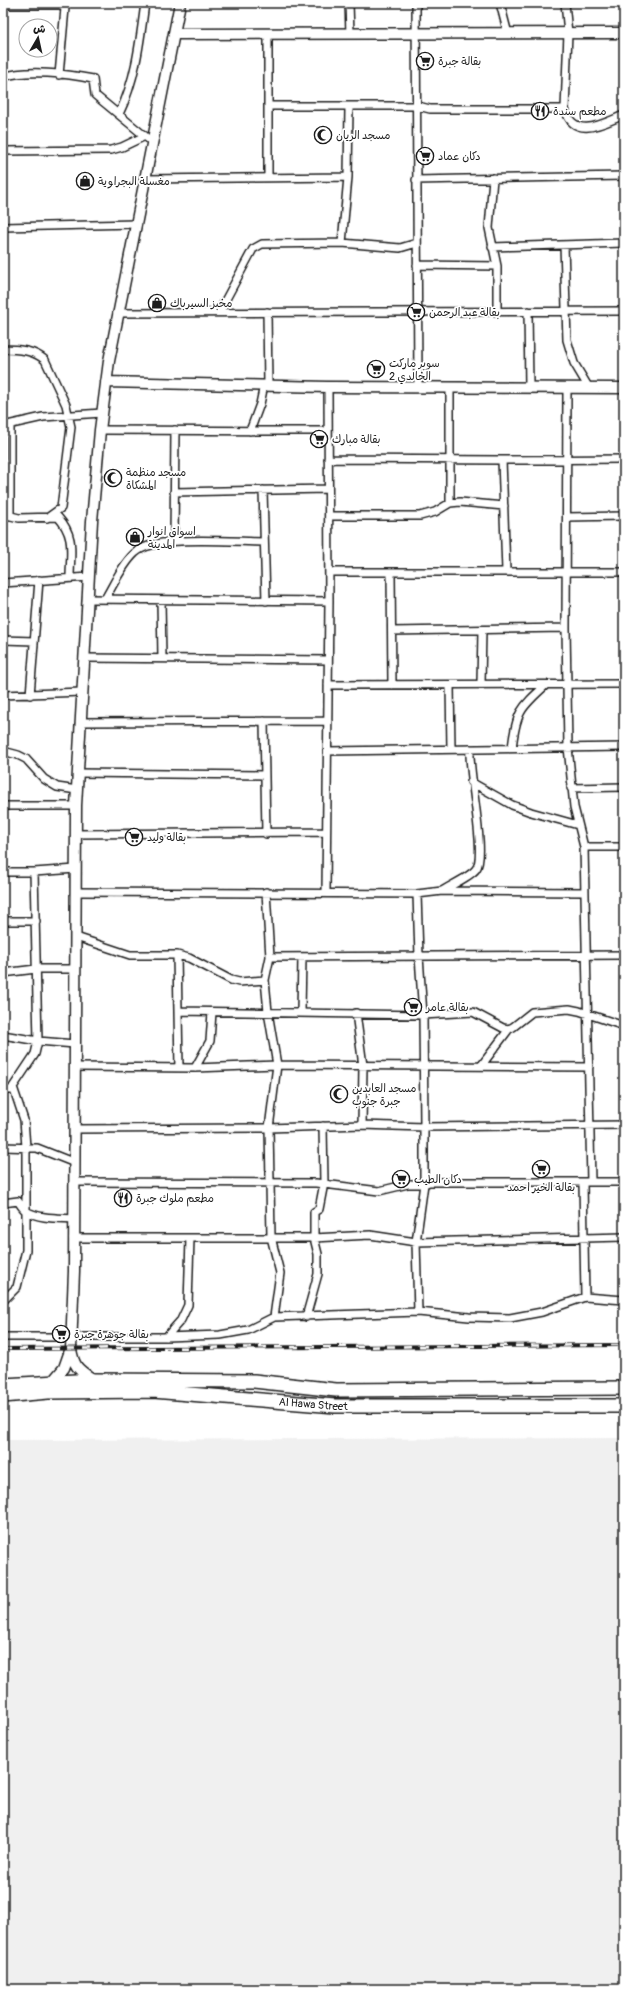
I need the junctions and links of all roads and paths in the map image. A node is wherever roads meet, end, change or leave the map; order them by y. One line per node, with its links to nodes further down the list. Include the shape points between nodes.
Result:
1 (145, 3): 21 (street, via 139,50 127,98)
2 (180, 3): 10 (street)
3 (349, 3): 12 (street)
4 (416, 3): 13 (street)
5 (500, 3): 14 (street)
6 (565, 3): 8 (street)
7 (3, 5): 15 (street, via 60,5 65,8)
8 (568, 33): 9 (street); 14 (street); 20 (street)
9 (624, 33)
10 (174, 34): 11 (street); 23 (street)
11 (268, 34): 12 (street); 17 (street)
12 (350, 34): 13 (street)
13 (416, 34): 14 (street); 19 (street)
14 (508, 34)
15 (59, 75): 16 (street, via 21,74); 21 (street, via 93,79 95,95)
16 (3, 77)
17 (270, 106): 18 (street); 27 (street)
18 (349, 106): 19 (street); 26 (street)
19 (418, 106): 20 (street); 30 (street)
20 (565, 109): 22 (street, via 567,117 582,127 592,128)
21 (119, 114): 23 (street)
22 (624, 115)
23 (149, 139): 24 (street, via 111,150); 29 (street)
24 (3, 151)
25 (624, 176): 28 (street)
26 (348, 177): 27 (street); 33 (street)
27 (268, 178): 29 (street)
28 (493, 178): 30 (street); 37 (street, via 489,222)
29 (145, 179): 31 (street)
30 (416, 180): 34 (street)
31 (136, 224): 32 (street); 46 (street)
32 (3, 227)
33 (342, 243): 34 (street, via 400,248); 44 (street, via 257,246)
34 (417, 243): 38 (street)
35 (624, 243): 36 (street)
36 (564, 245): 37 (street); 42 (street)
37 (492, 247): 39 (street)
38 (417, 265): 39 (street); 47 (street)
39 (497, 266): 40 (street)
40 (497, 310): 41 (street); 47 (street)
41 (528, 311): 42 (street); 54 (street)
42 (565, 311): 43 (street); 56 (street, via 568,347)
43 (624, 311)
44 (218, 312): 45 (street); 46 (street)
45 (267, 312): 47 (street); 50 (street)
46 (117, 313): 49 (street)
47 (418, 313): 52 (street)
48 (3, 349): 59 (street, via 38,353 45,360)
49 (106, 382): 50 (street); 58 (street)
50 (266, 385): 51 (street); 63 (street)
51 (328, 387): 52 (street); 64 (street)
52 (418, 387): 53 (street)
53 (450, 387): 54 (street); 68 (street)
54 (529, 387): 55 (street)
55 (567, 388): 56 (street); 65 (street)
56 (589, 388): 57 (street)
57 (624, 388)
58 (102, 413): 59 (street); 61 (street)
59 (69, 415): 60 (street, via 43,417); 79 (street, via 70,442 61,508)
60 (6, 426): 75 (street)
61 (100, 430): 62 (street); 87 (street)
62 (175, 430): 63 (street); 72 (street)
63 (250, 431): 64 (street)
64 (328, 431): 67 (street)
65 (566, 458): 66 (street); 69 (street); 77 (street)
66 (624, 458)
67 (328, 459): 68 (street); 70 (street)
68 (450, 460): 69 (street); 73 (street)
69 (502, 460): 74 (street)
70 (328, 489): 71 (street); 76 (street)
71 (263, 490): 72 (street); 81 (street)
72 (174, 492): 80 (street)
73 (450, 503): 74 (street, via 471,502); 76 (street, via 435,512 420,516)
74 (504, 506): 82 (street)
75 (6, 515): 79 (street)
76 (329, 516): 83 (street)
77 (566, 516): 78 (street); 84 (street)
78 (624, 516)
79 (47, 518): 88 (street, via 58,517 69,532)
80 (174, 541): 81 (street); 92 (street, via 148,545 135,552)
81 (264, 542): 94 (street)
82 (506, 571): 84 (street); 86 (street)
83 (329, 572): 86 (street); 95 (street)
84 (566, 572): 85 (street); 96 (street)
85 (624, 572)
86 (391, 573): 98 (street)
87 (89, 577): 88 (street); 91 (street)
88 (70, 578): 89 (street)
89 (38, 580): 90 (street); 100 (street)
90 (3, 583)
91 (88, 599): 92 (street); 101 (street)
92 (105, 599): 93 (street)
93 (161, 600): 94 (street); 102 (street)
94 (266, 601): 95 (street)
95 (329, 601): 103 (street)
96 (566, 628): 97 (street); 105 (street)
97 (482, 630): 98 (street); 104 (street)
98 (392, 631): 108 (street)
99 (3, 640): 100 (street)
100 (34, 641): 113 (street)
101 (84, 658): 102 (street); 111 (street)
102 (162, 658): 103 (street)
103 (328, 660): 107 (street)
104 (481, 684): 109 (street); 110 (street)
105 (566, 684): 106 (street); 110 (street); 117 (street)
106 (624, 684)
107 (328, 685): 108 (street); 115 (street)
108 (392, 685): 109 (street)
109 (450, 685): 120 (street)
110 (546, 685): 119 (street, via 519,714 514,728)
111 (82, 692): 113 (street); 116 (street)
112 (3, 695): 113 (street)
113 (30, 695)
114 (264, 721): 115 (street); 116 (street); 125 (street)
115 (328, 721): 122 (street)
116 (80, 722): 124 (street)
117 (568, 747): 118 (street); 119 (street); 128 (street)
118 (624, 747)
119 (512, 748): 121 (street)
120 (452, 749): 121 (street); 122 (street)
121 (470, 749): 126 (street)
122 (328, 751): 133 (street)
123 (3, 752): 129 (street, via 26,759 44,779 57,788)
124 (78, 773): 125 (street); 129 (street)
125 (264, 775): 135 (street)
126 (471, 782): 132 (street, via 512,805); 141 (street, via 478,832 478,865 472,872)
127 (624, 787): 128 (street)
128 (571, 788): 132 (street)
129 (77, 790): 131 (street)
130 (3, 806): 131 (street)
131 (76, 806): 134 (street)
132 (578, 825): 136 (street)
133 (326, 832): 135 (street); 144 (street)
134 (76, 834): 135 (street); 138 (street)
135 (266, 834)
136 (584, 847): 137 (street); 145 (street)
137 (624, 847)
138 (76, 869): 140 (street); 142 (street)
139 (3, 872): 140 (street)
140 (34, 872): 148 (street)
141 (442, 891): 145 (street); 146 (street)
142 (76, 892): 143 (street); 149 (street)
143 (266, 892): 144 (street); 154 (street)
144 (326, 892): 146 (street)
145 (584, 892): 151 (street)
146 (417, 894): 153 (street)
147 (3, 921): 148 (street)
148 (36, 921): 156 (street)
149 (76, 937): 150 (street, via 130,955); 157 (street)
150 (177, 955): 159 (street, via 189,958 231,980); 160 (street)
151 (586, 955): 152 (street); 153 (street); 164 (street)
152 (624, 955)
153 (419, 956): 155 (street); 166 (street)
154 (270, 957): 155 (street); 159 (street)
155 (302, 957): 163 (street)
156 (36, 968): 157 (street); 158 (street); 170 (street)
157 (76, 969): 171 (street)
158 (3, 973)
159 (265, 980): 162 (street)
160 (178, 1011): 161 (street); 178 (street)
161 (212, 1012): 162 (street); 179 (street, via 210,1041)
162 (268, 1012): 163 (street); 172 (street)
163 (301, 1012): 165 (street)
164 (587, 1013): 167 (street); 168 (street, via 540,1010 526,1016); 177 (street)
165 (356, 1014): 166 (street); 173 (street)
166 (423, 1015): 168 (street, via 473,1012); 174 (street)
167 (624, 1026)
168 (509, 1029): 175 (street)
169 (3, 1035): 170 (street)
170 (38, 1041): 171 (street); 181 (street, via 35,1054 14,1083)
171 (74, 1044): 176 (street)
172 (277, 1065): 173 (street); 179 (street); 187 (street)
173 (363, 1066): 174 (street); 182 (street)
174 (423, 1066): 175 (street); 186 (street)
175 (481, 1066): 177 (street)
176 (74, 1067): 178 (street); 188 (street)
177 (589, 1067): 183 (street)
178 (178, 1068): 179 (street)
179 (195, 1068)
180 (3, 1090): 181 (street)
181 (13, 1090): 190 (street, via 24,1120)
182 (362, 1125): 185 (street); 186 (street)
183 (590, 1125): 184 (street); 186 (street); 194 (street)
184 (624, 1125)
185 (323, 1126): 187 (street); 197 (street)
186 (424, 1127): 198 (street)
187 (269, 1128): 188 (street); 196 (street)
188 (74, 1129): 191 (street)
189 (3, 1147): 190 (street)
190 (26, 1147): 191 (street, via 45,1150); 200 (street)
191 (75, 1163): 192 (street)
192 (74, 1182): 196 (street); 201 (street)
193 (583, 1182): 194 (street); 198 (street, via 496,1181); 207 (street)
194 (591, 1182): 195 (street)
195 (624, 1182)
196 (269, 1183): 197 (street); 202 (street)
197 (324, 1183): 198 (street, via 378,1191 408,1184); 206 (street, via 319,1209 314,1212)
198 (424, 1184): 208 (street)
199 (3, 1202): 200 (street, via 18,1202)
200 (25, 1211): 201 (street, via 48,1217); 211 (street, via 24,1259 17,1287)
201 (74, 1219): 204 (street)
202 (271, 1237): 205 (street); 206 (street); 213 (street, via 280,1273)
203 (624, 1237): 207 (street)
204 (73, 1238): 205 (street); 216 (street)
205 (190, 1238): 217 (street, via 188,1305 181,1320)
206 (314, 1238): 208 (street, via 370,1235); 214 (street, via 318,1254 318,1274)
207 (583, 1239): 208 (street); 209 (street)
208 (416, 1242): 212 (street)
209 (585, 1297): 210 (street); 212 (street, via 542,1312 510,1318)
210 (624, 1300)
211 (3, 1301)
212 (418, 1312): 214 (street)
213 (274, 1317): 214 (street); 217 (street, via 236,1334)
214 (306, 1317)
215 (3, 1337): 216 (street)
216 (72, 1337): 217 (street); 218 (street)
217 (166, 1337)
218 (71, 1349): 219 (street, via 76,1367); 220 (street, via 64,1368)
219 (94, 1380): 220 (highway, Al Hawa Street); 222 (highway, Al Hawa Street, via 254,1381 336,1390)
220 (52, 1382): 221 (highway, Al Hawa Street)
221 (3, 1385)
222 (624, 1388)
223 (3, 1396): 224 (highway, Al Hawa Street, via 48,1392 153,1390 335,1406)
224 (624, 1406)

